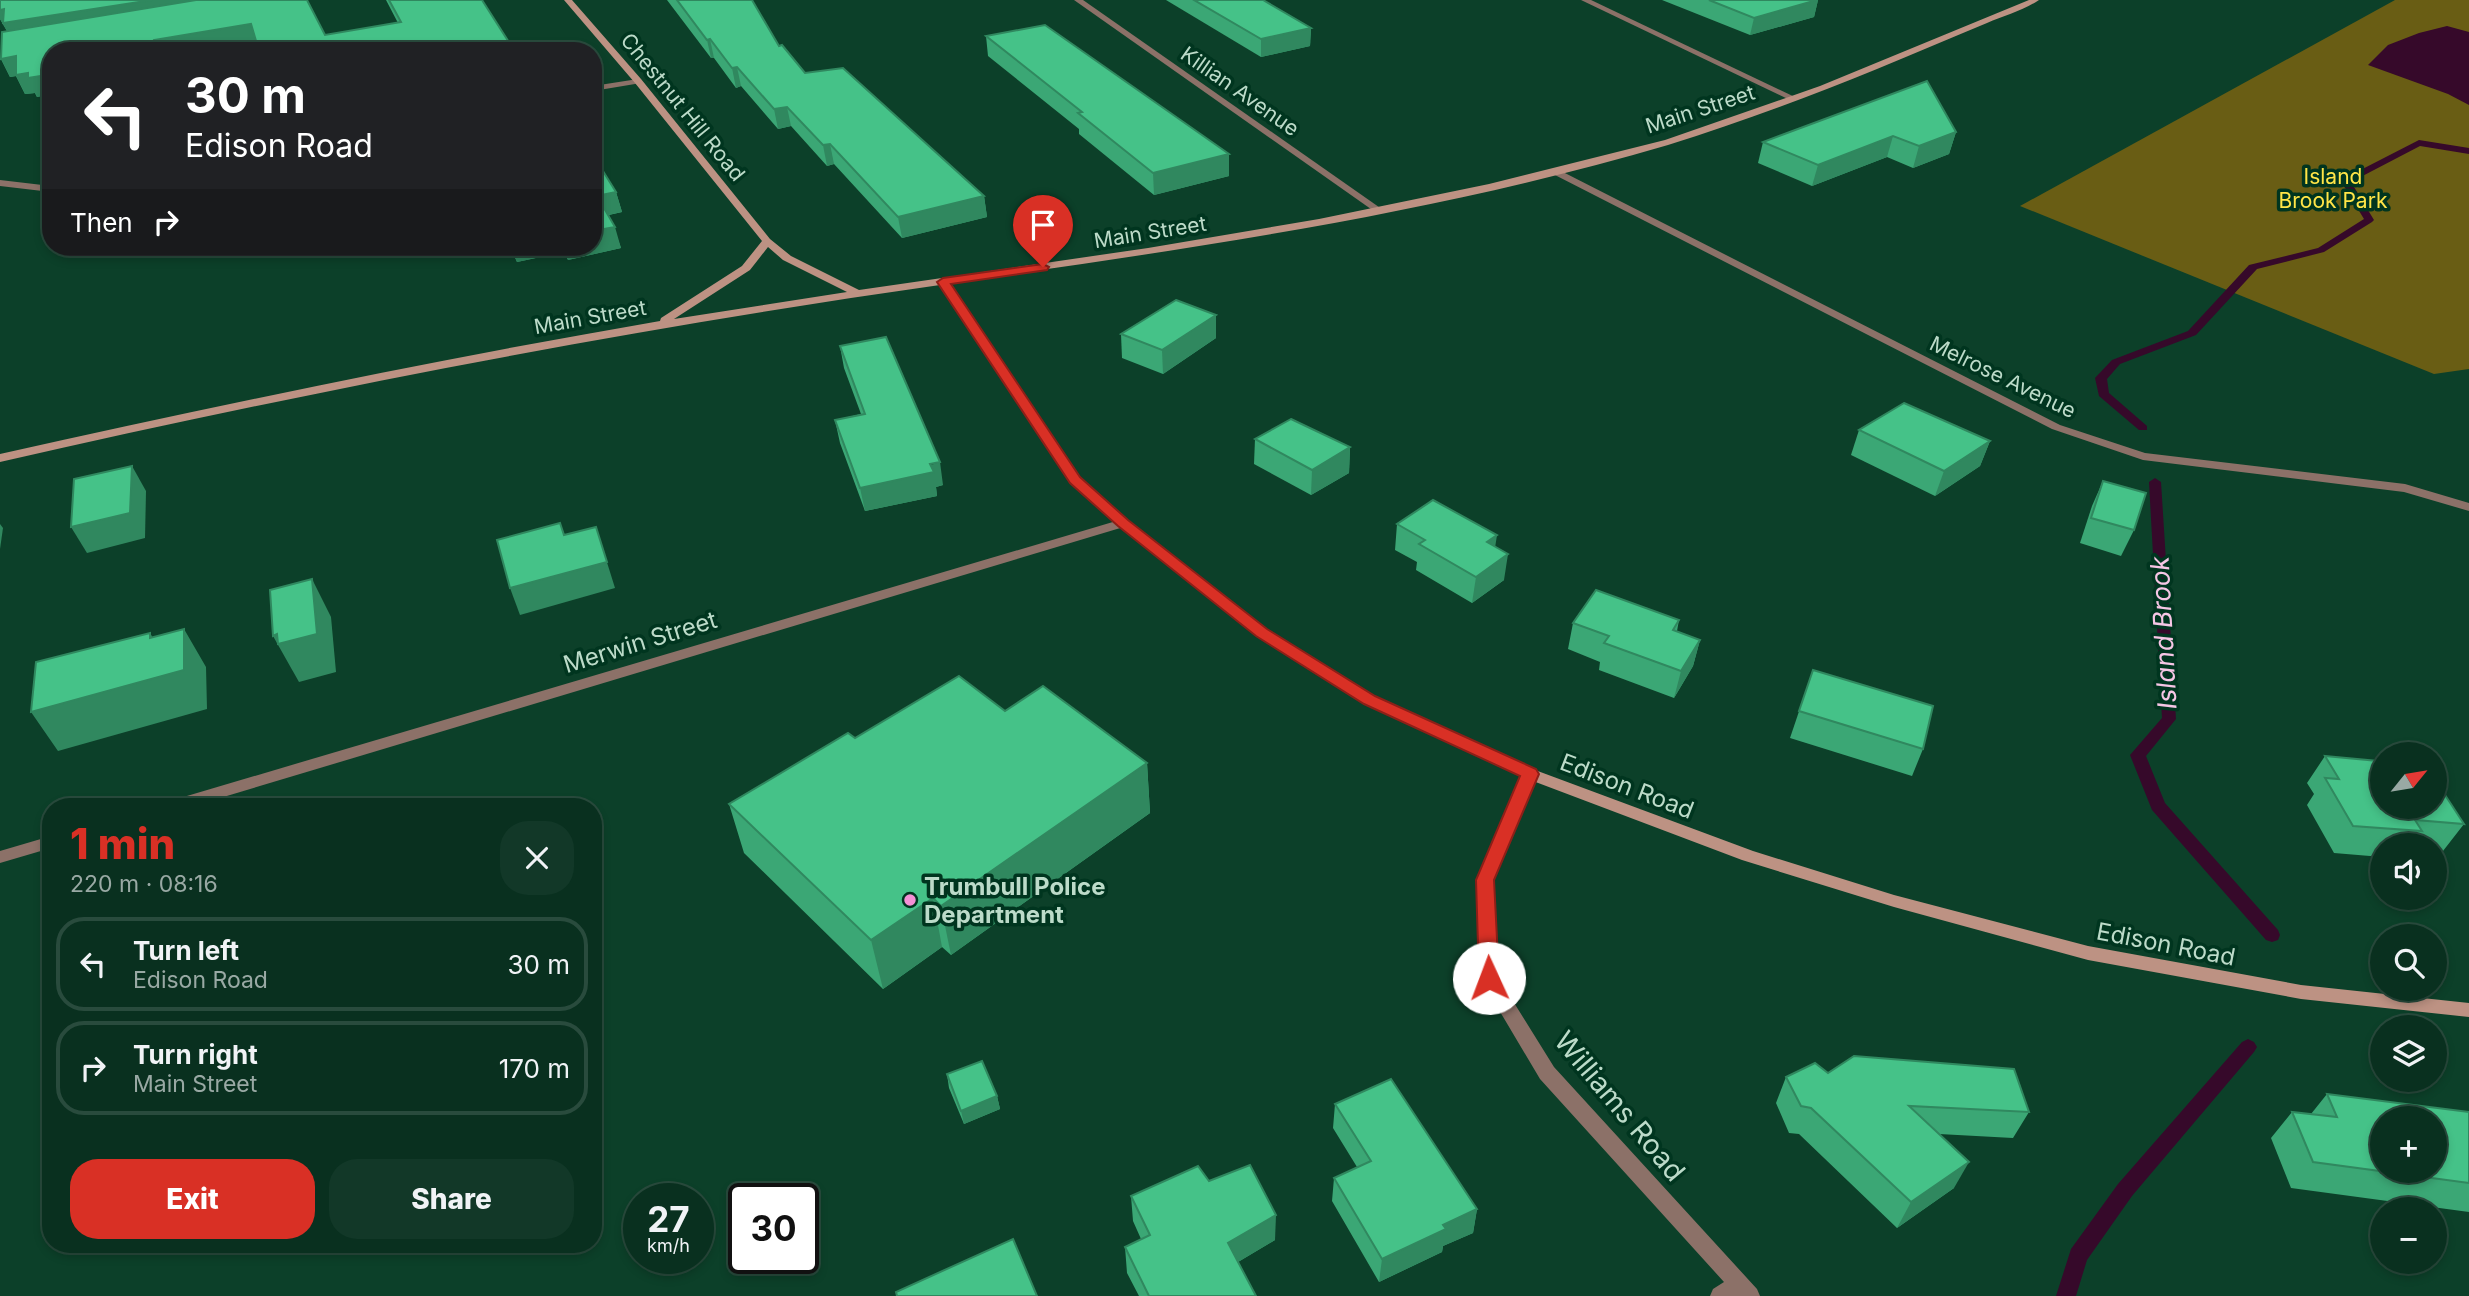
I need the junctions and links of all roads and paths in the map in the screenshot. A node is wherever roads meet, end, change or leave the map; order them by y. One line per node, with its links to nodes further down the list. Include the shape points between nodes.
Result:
1 (568, 0): 5 (street, Chestnut Hill Road)
2 (1078, 0): 11 (street, Killian Avenue)
3 (1585, 0): 7 (street)
4 (2035, 0): 7 (street, Main Street)
5 (638, 81): 6 (street); 12 (street, Chestnut Hill Road)
6 (602, 87)
7 (1793, 98): 8 (street, Main Street, via 1690,135)
8 (1556, 172): 11 (street, Main Street); 17 (street, Melrose Avenue, via 2056,427 2143,456 2405,488)
9 (0, 183): 10 (street)
10 (42, 187)
11 (1381, 212): 13 (street, Main Street)
12 (767, 241): 14 (street, Chestnut Hill Road, via 787,258); 15 (street, via 746,268)
13 (943, 282): 14 (street, Main Street); 18 (street, Edison Road, via 1075,480)
14 (857, 293): 15 (street, Main Street)
15 (658, 325): 16 (street, Main Street, via 478,356)
16 (0, 458)
17 (2469, 507)
18 (1123, 523): 19 (street, Edison Road, via 1257,630 1370,700); 20 (street, Merwin Street)
19 (1530, 774): 23 (street, Edison Road, via 1748,856 2088,953 2301,992); 24 (street, Williams Road, via 1485,880 1489,978 1547,1073)
20 (200, 798)
21 (42, 845): 22 (street)
22 (0, 857)
23 (2469, 1010)
24 (1744, 1290): 25 (street)
25 (1720, 1296)

